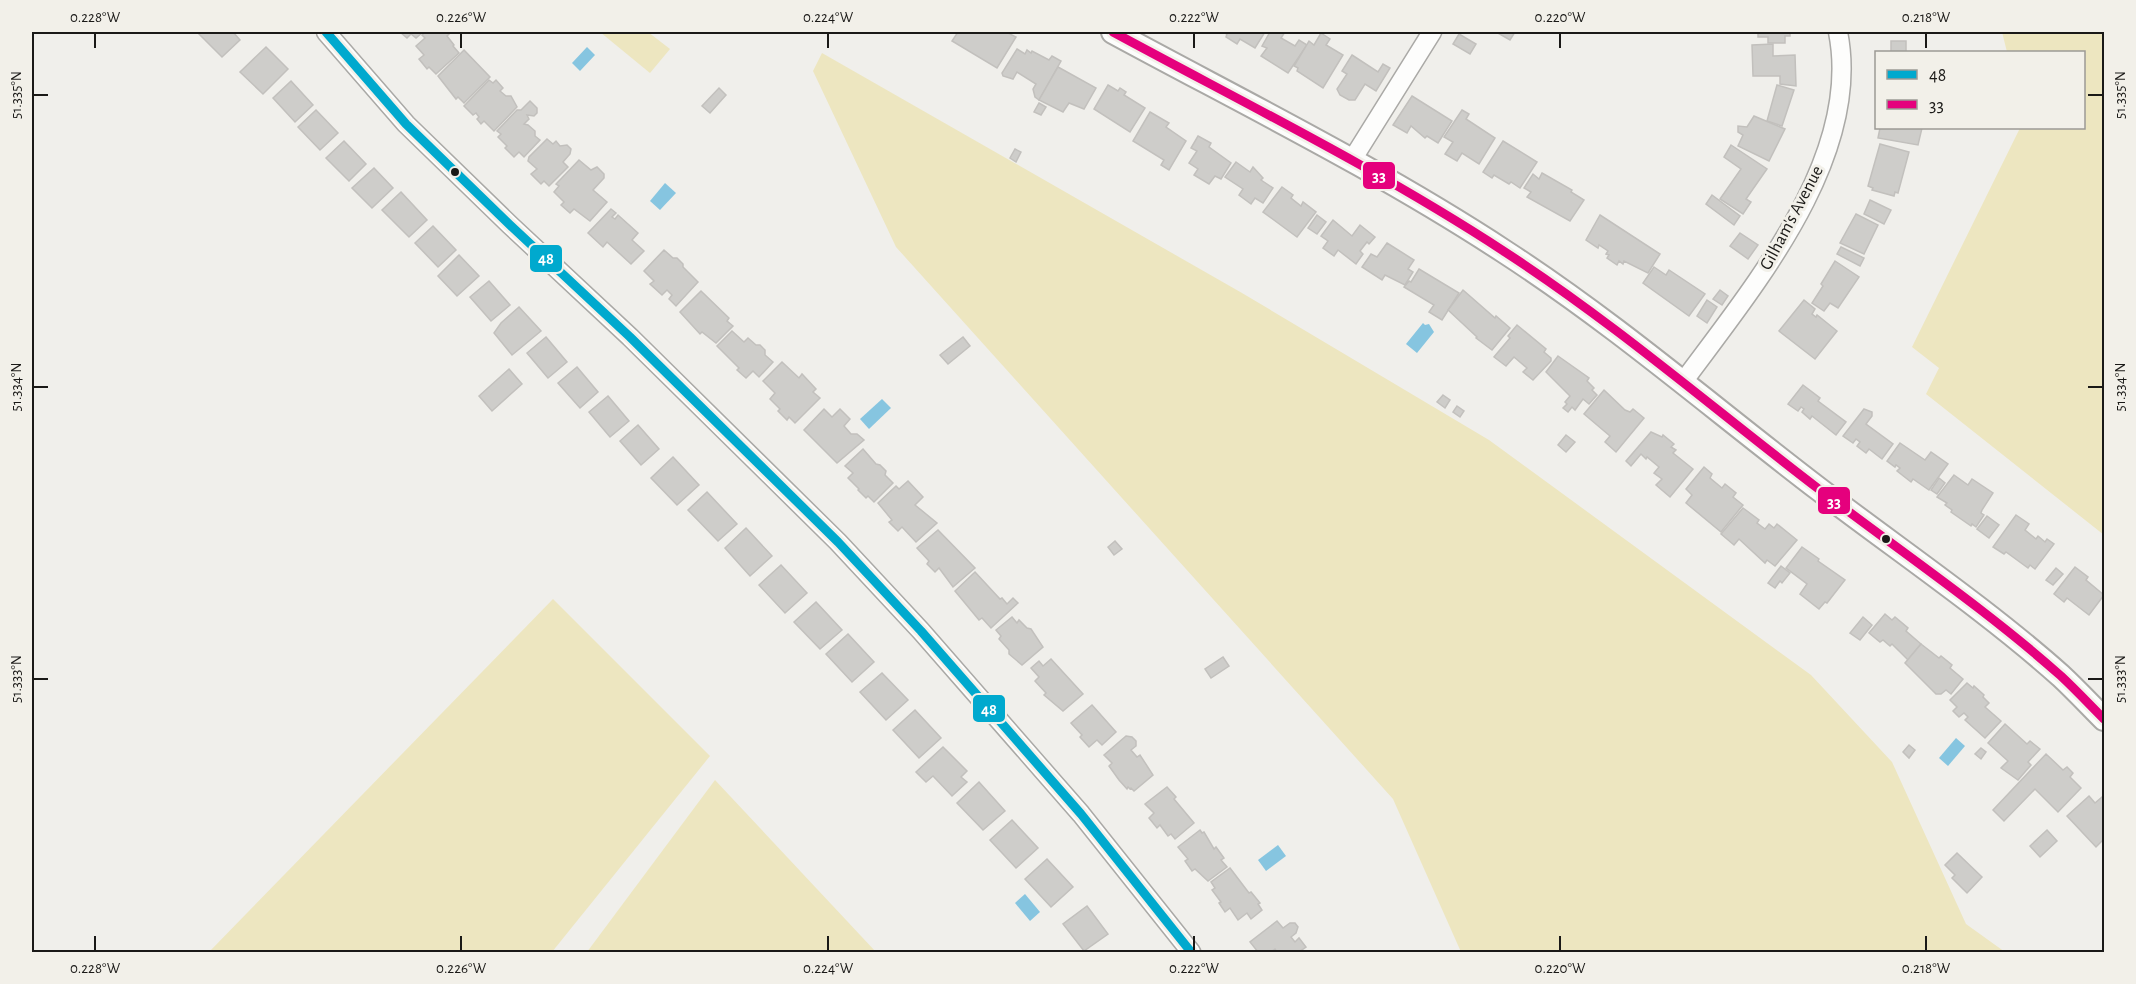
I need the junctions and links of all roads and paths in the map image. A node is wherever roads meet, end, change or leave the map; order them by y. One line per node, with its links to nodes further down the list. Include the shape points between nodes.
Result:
1 (326, 32): 8 (street, via 406,124 838,542 1081,814)
2 (1113, 32): 5 (street)
3 (1432, 32): 5 (street)
4 (1838, 32): 6 (street, Gilham's Avenue, via 1842,53 1838,113 1813,183 1773,257)
5 (1352, 160): 6 (street, via 1517,259)
6 (1683, 382): 7 (street, via 2015,639 2061,676)
7 (2104, 719)
8 (1191, 952)

